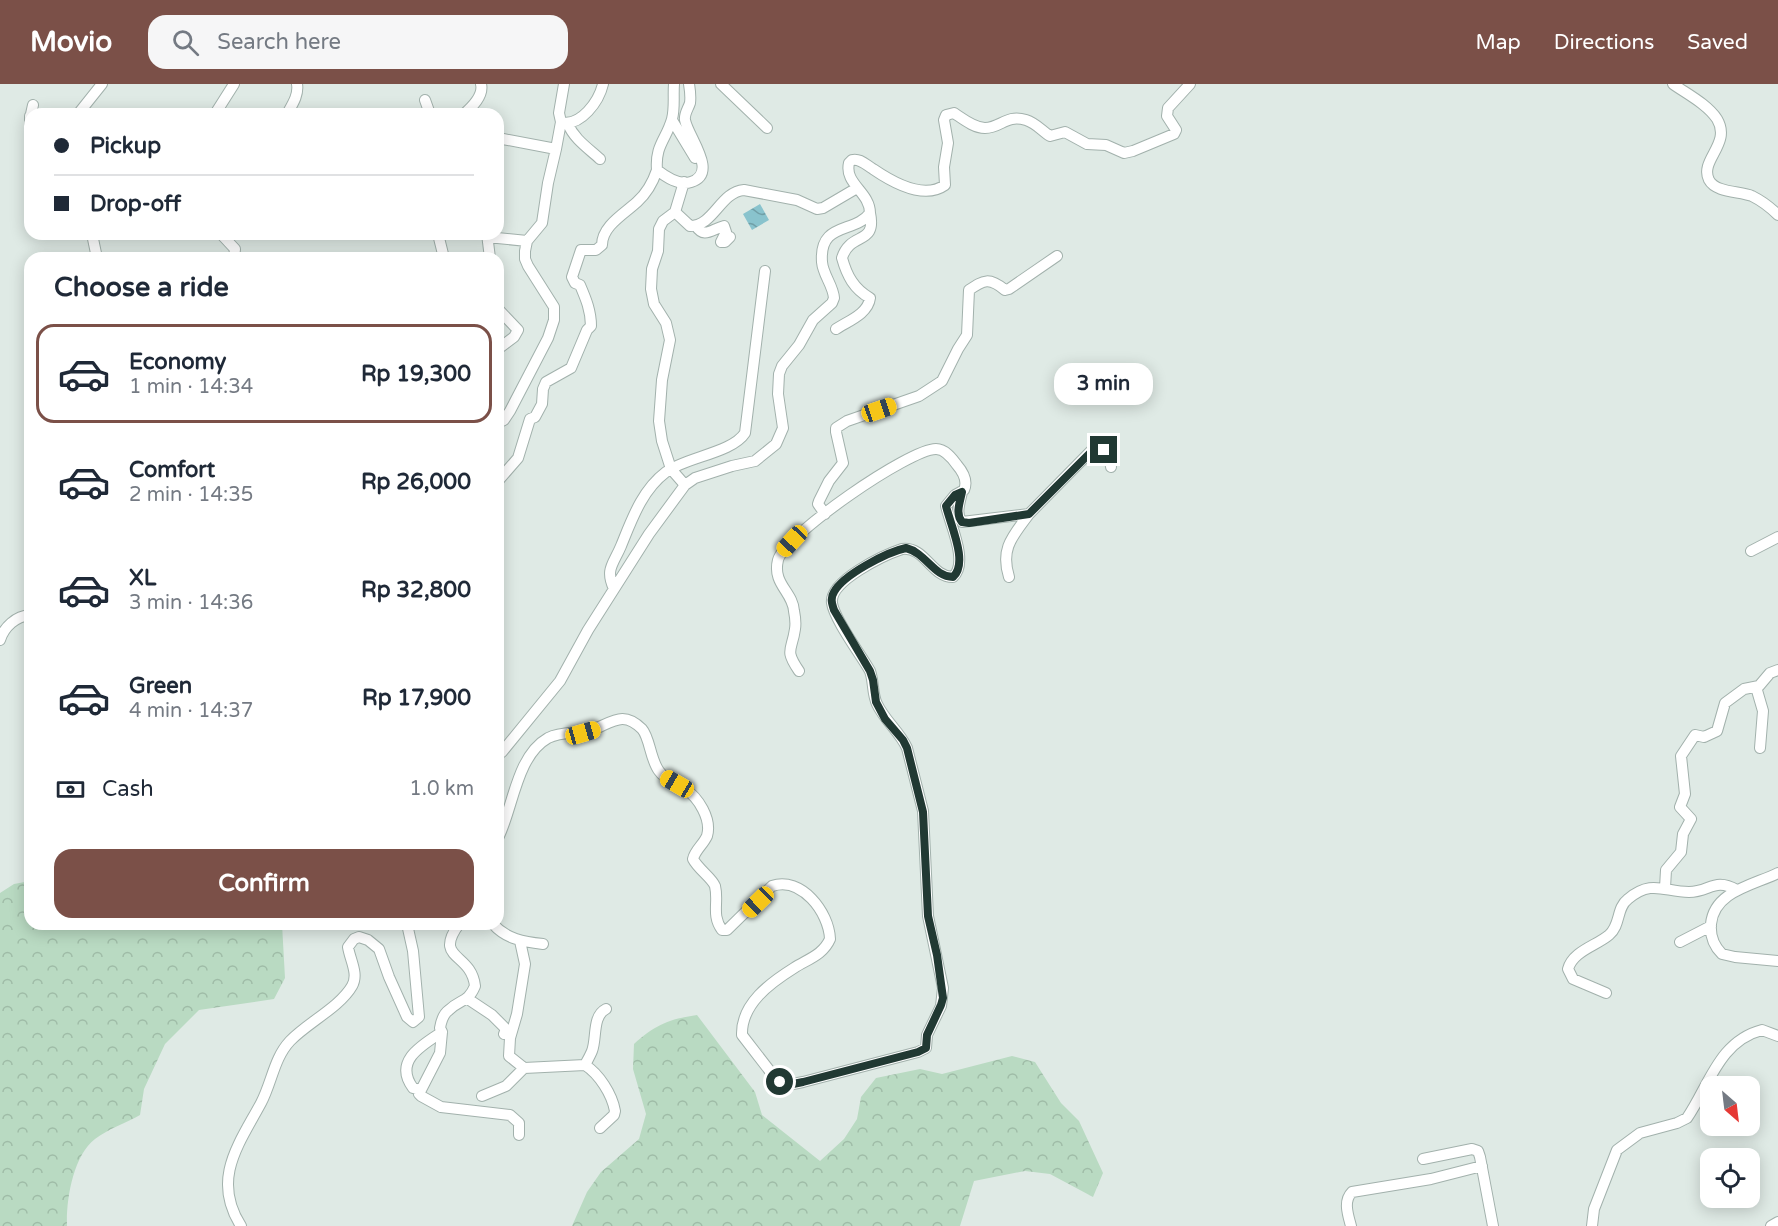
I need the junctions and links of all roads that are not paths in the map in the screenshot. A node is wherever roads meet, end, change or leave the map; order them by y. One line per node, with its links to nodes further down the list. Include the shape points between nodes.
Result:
1 (102, 84): 13 (street)
2 (234, 84): 14 (street)
3 (297, 84): 15 (street)
4 (482, 84): 17 (street, via 483,90)
5 (564, 84): 19 (street, via 559,113)
6 (603, 84): 19 (street, via 593,105 573,123)
7 (674, 84): 18 (street)
8 (689, 84): 25 (street, via 685,119 703,162)
9 (721, 84): 20 (street)
10 (1190, 84): 27 (street, via 1168,108 1174,134 1133,152 1088,144 1065,132 1050,136 1025,119 1008,119 986,128 951,113 944,119 948,143 945,185 930,192 921,191 893,181 856,159 848,168)
11 (1673, 84): 30 (street, via 1705,107 1721,128 1722,139 1709,166 1711,183 1762,201)
12 (425, 100): 16 (street)
13 (83, 108)
14 (219, 108)
15 (290, 108)
16 (428, 108)
17 (471, 108)
18 (672, 120): 24 (street, via 657,150); 25 (street)
19 (565, 123): 22 (street); 23 (street)
20 (767, 128)
21 (504, 139): 22 (street)
22 (556, 149): 35 (street, via 542,224)
23 (600, 159)
24 (657, 170): 26 (street); 45 (street, via 648,190 616,220 602,238 602,245 596,250 581,250 572,277 587,300 591,326 571,368 546,382 542,405 530,419 518,458)
25 (702, 171): 26 (street, via 695,180)
26 (684, 182): 28 (street)
27 (857, 188): 29 (street, via 866,196); 31 (street, via 818,209 797,200 737,190)
28 (675, 212): 31 (street, via 686,224); 44 (street, via 659,229 651,289 670,340 659,421)
29 (870, 213): 40 (street, via 869,232 849,245 842,258 853,285 870,298 870,303); 46 (street, via 860,222 838,230 825,243 822,264 834,298 813,320 782,366 778,394 783,428 776,444 755,461 695,478)
30 (1778, 215)
31 (696, 226): 32 (street, via 706,233 724,226 726,232 721,242)
32 (730, 237)
33 (504, 238): 35 (street)
34 (227, 240): 36 (street)
35 (527, 241): 42 (street, via 525,259 554,307 554,320)
36 (235, 252)
37 (1057, 256): 48 (street, via 1009,290 994,281 984,281 969,290 967,335 938,384 918,396 837,428 843,464 819,501)
38 (765, 271): 44 (street, via 745,433 734,443)
39 (504, 315): 41 (street, via 518,330)
40 (836, 329)
41 (504, 344)
42 (504, 420)
43 (1111, 467): 49 (street, via 1104,450 1091,452)
44 (671, 469): 46 (street); 53 (street, via 658,479 632,517 608,574)
45 (504, 474)
46 (686, 485): 53 (street)
47 (962, 492): 48 (street, via 966,481 960,468 937,449 900,462); 49 (street, via 958,512 962,522); 61 (street, via 946,506 958,547 956,575 946,577 916,552 902,549 853,574 833,593 832,601 870,671 879,708 907,748 918,784 928,916 943,998 927,1035 926,1048 803,1082 788,1085 776,1079 742,1035 744,1015 770,985 822,952 830,939 822,911 803,892 778,884 727,930 722,930 717,923 715,886 693,859 707,836 705,814 687,790 660,773 644,731 628,719 621,718 583,733 558,734 542,743 516,784)
48 (825, 514): 57 (street, via 804,528 781,552 778,563 780,584 794,605 796,627 790,658)
49 (1029, 514): 52 (street, via 1006,552)
50 (1778, 537): 51 (street)
51 (1751, 551)
52 (1009, 577)
53 (614, 590): 59 (street, via 560,681)
54 (24, 616): 55 (street, via 7,626)
55 (0, 640)
56 (1778, 670): 58 (street)
57 (799, 671)
58 (1756, 687): 60 (street, via 1762,711); 63 (street, via 1744,688 1725,703 1717,730 1704,737 1695,735 1681,756 1685,794 1680,807 1691,819 1683,834 1681,852 1666,870)
59 (504, 748)
60 (1760, 748)
61 (504, 820)
62 (1778, 873): 64 (street)
63 (1665, 888): 64 (street, via 1689,892 1718,883); 73 (street, via 1648,889 1626,900 1612,932 1569,965 1574,979)
64 (1737, 890): 65 (street, via 1715,910)
65 (1711, 926): 70 (street); 72 (street, via 1714,942 1722,954)
66 (408, 930): 88 (street, via 419,1017 413,1022 407,1017 375,945 363,938 354,939 348,947 355,972 352,987 282,1051 261,1103 238,1143 229,1185 232,1212)
67 (455, 930): 74 (street, via 449,941 451,951 474,979)
68 (500, 930): 69 (street)
69 (520, 941): 71 (street); 80 (street, via 525,964 508,1050 509,1056)
70 (1680, 942)
71 (543, 944)
72 (1778, 961)
73 (1606, 993)
74 (468, 999): 76 (street, via 449,1010 440,1028); 77 (street, via 497,1019 506,1029)
75 (606, 1009): 79 (street, via 597,1017 592,1051)
76 (442, 1032): 81 (street, via 440,1053); 81 (street, via 422,1045 409,1060 406,1076 413,1088)
77 (504, 1034)
78 (1778, 1036): 91 (street, via 1762,1030 1740,1041 1721,1059 1687,1118 1640,1133 1617,1150 1594,1209)
79 (585, 1065): 80 (street); 83 (street, via 601,1080 614,1105 614,1115)
80 (524, 1068): 82 (street, via 506,1086)
81 (421, 1090): 84 (street, via 421,1096 441,1107 510,1115 519,1123)
82 (482, 1096)
83 (600, 1128)
84 (519, 1135)
85 (1423, 1159): 86 (street, via 1472,1149 1479,1154)
86 (1482, 1166): 89 (street, via 1352,1192 1347,1202); 90 (street)
87 (1778, 1222): 92 (street)
88 (241, 1226)
89 (1351, 1226)
90 (1493, 1226)
91 (1592, 1226)
92 (1771, 1226)

